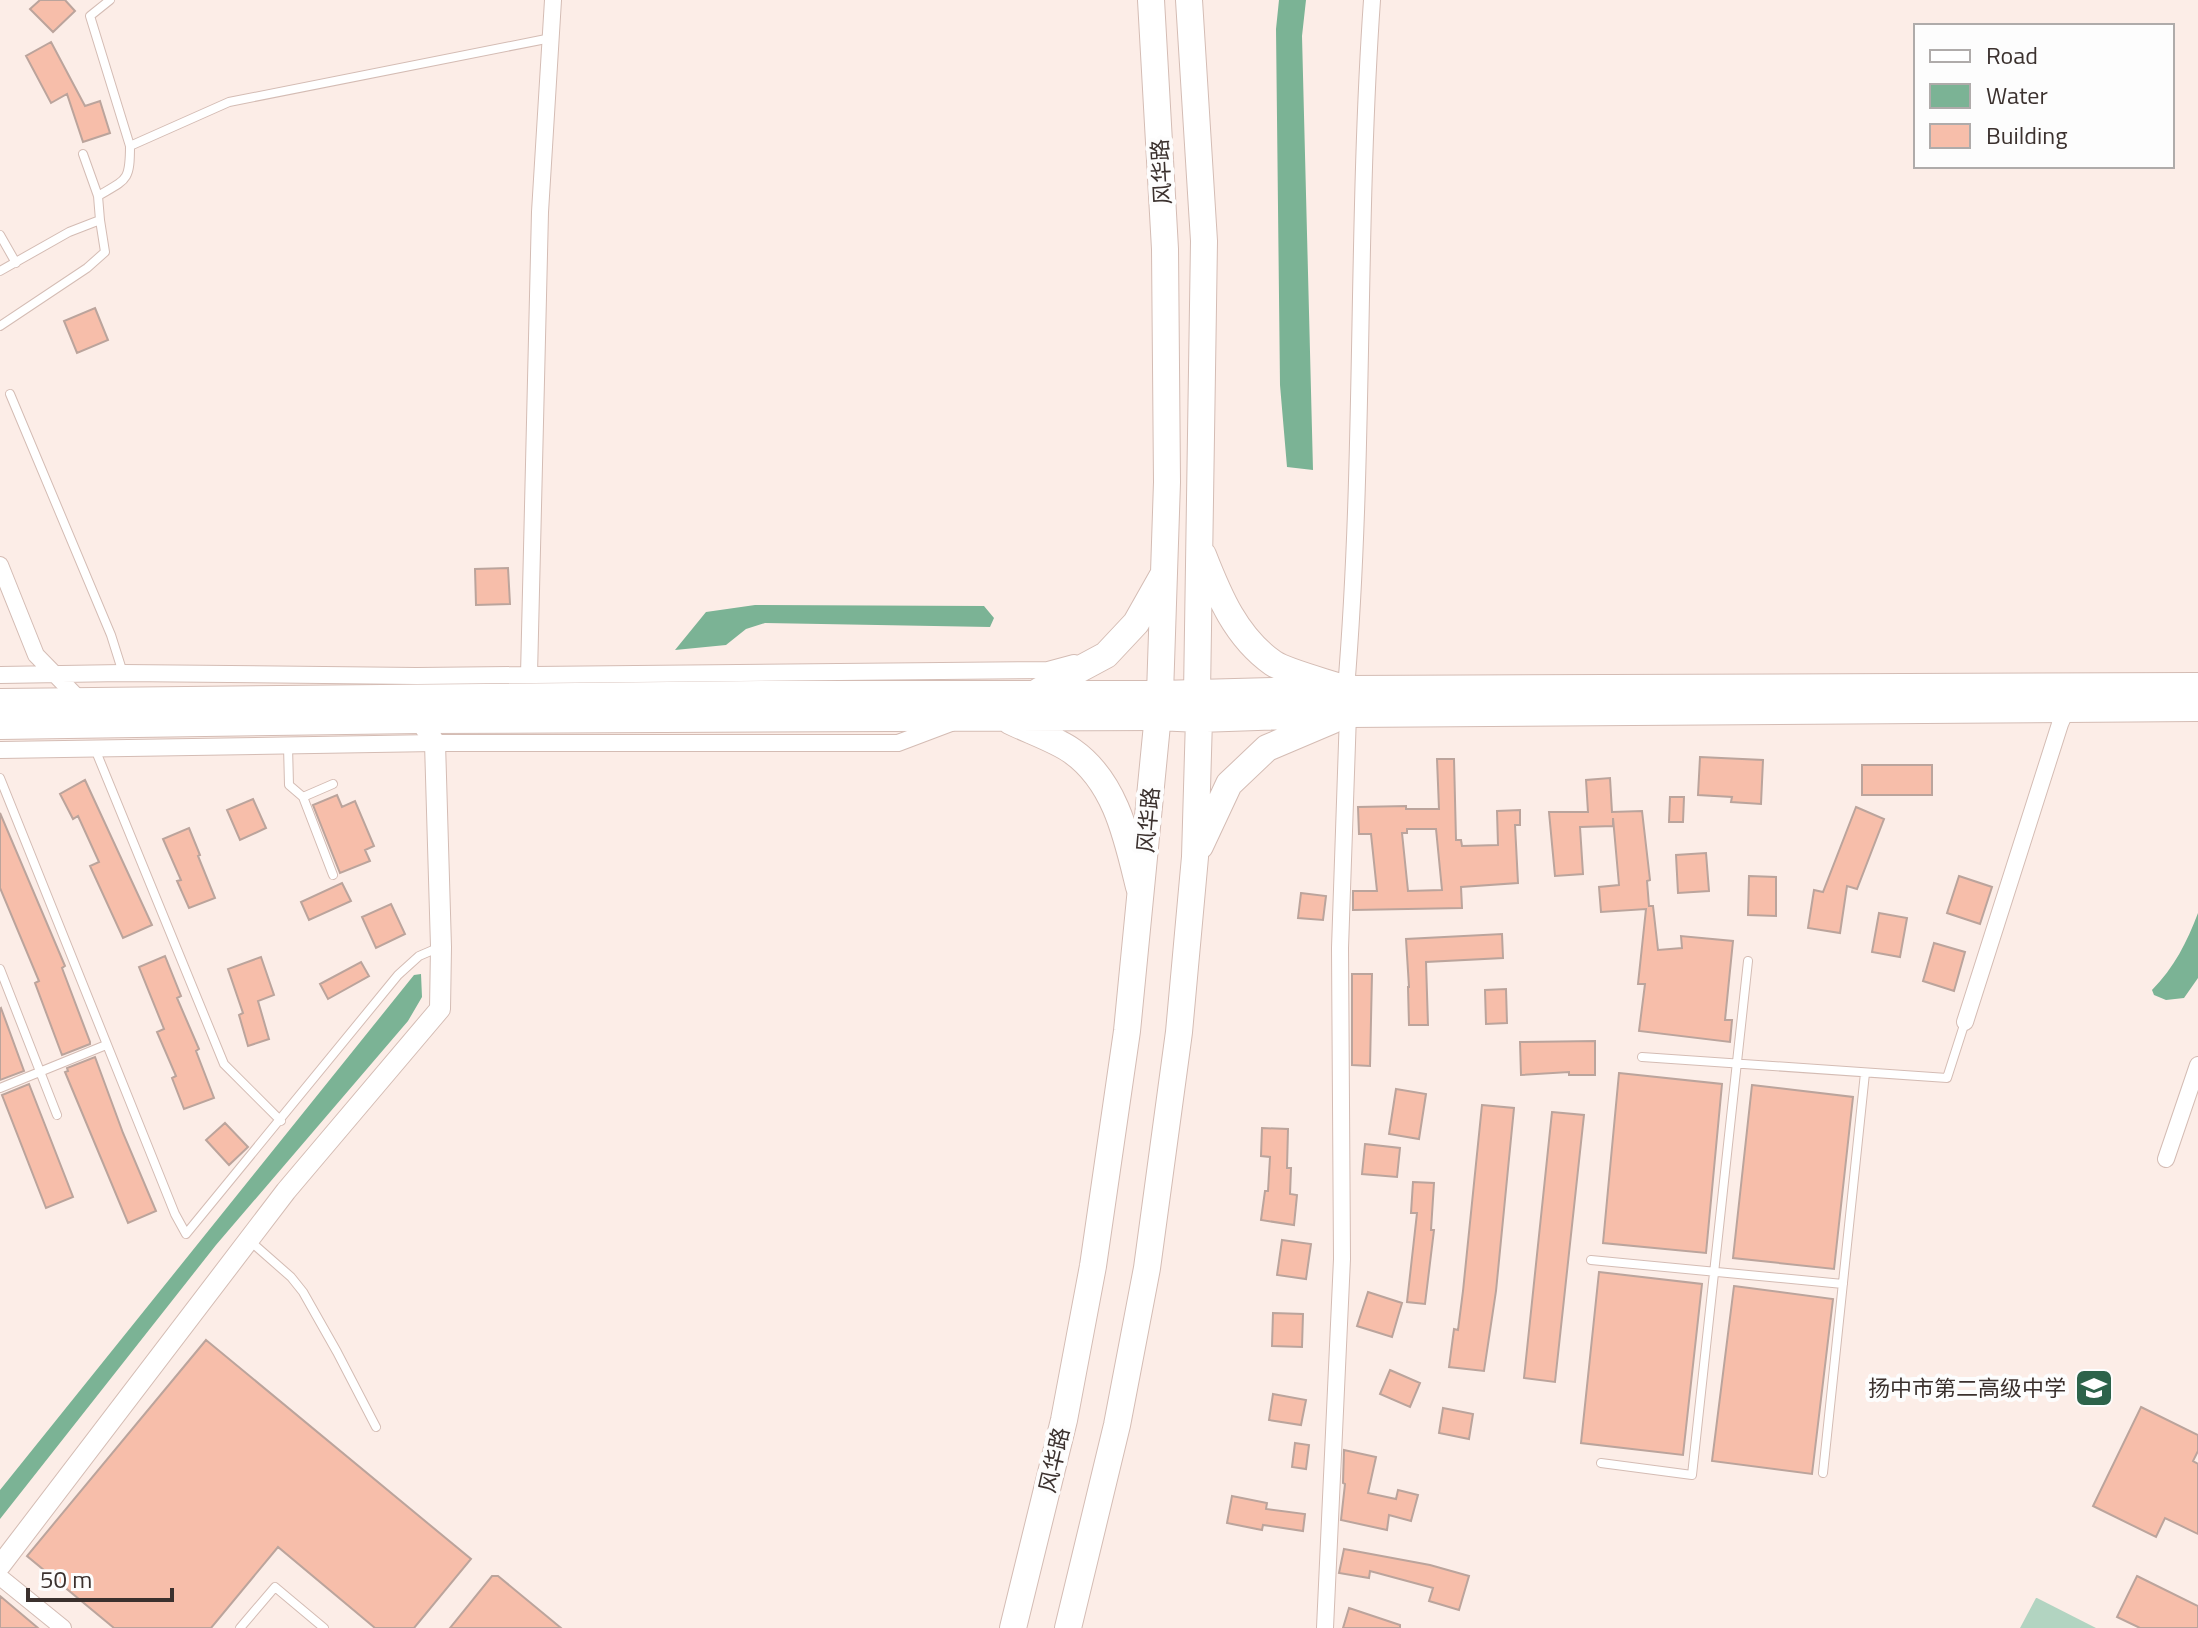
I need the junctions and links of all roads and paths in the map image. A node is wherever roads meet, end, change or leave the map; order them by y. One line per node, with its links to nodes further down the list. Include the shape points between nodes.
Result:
1 (110, 0): 7 (lane, via 90,16)
2 (553, 0): 6 (street)
3 (1151, 0): 18 (main road, 风华路, via 1165,249)
4 (1189, 0): 16 (main road, 风华路, via 1204,241)
5 (1372, 0): 27 (street)
6 (551, 38): 7 (lane, via 229,102); 23 (street, via 540,212)
7 (130, 146): 9 (lane, via 124,181)
8 (83, 154): 9 (lane)
9 (98, 196): 10 (lane)
10 (100, 220): 12 (lane); 14 (lane, via 105,252)
11 (0, 235): 12 (lane)
12 (16, 263): 13 (lane)
13 (0, 271)
14 (0, 326)
15 (10, 394): 20 (lane)
16 (1199, 544): 27 (main road, via 1241,634 1274,664); 31 (main road, 风华路)
17 (0, 565): 22 (street, via 36,655)
18 (1164, 574): 19 (main road, via 1136,623); 30 (main road, 风华路)
19 (1106, 655): 23 (street, via 1048,670); 25 (main road)
20 (123, 673): 22 (street); 26 (street)
21 (0, 675): 22 (street)
22 (56, 675): 29 (street)
23 (529, 675): 26 (street)
24 (2198, 686): 27 (main road)
25 (1034, 694): 26 (main road); 30 (main road)
26 (419, 698): 29 (main road); 34 (main road); 36 (main road); 37 (street)
27 (1347, 701): 31 (main road); 32 (main road); 44 (main road, via 1267,748 1229,784); 75 (street, via 1340,948 1342,1259)
28 (0, 702): 29 (main road)
29 (82, 702)
30 (1159, 706): 31 (main road); 35 (main road); 46 (main road, 风华路)
31 (1198, 706): 44 (main road, 风华路)
32 (2067, 708): 33 (main road); 50 (street)
33 (2198, 708)
34 (964, 718): 35 (main road); 37 (street, via 898,743)
35 (1003, 718): 46 (main road, via 1072,750 1105,784 1127,839)
36 (0, 726)
37 (435, 743): 38 (street); 47 (street)
38 (288, 746): 39 (street); 43 (lane, via 289,785)
39 (95, 748): 40 (street); 59 (lane, via 224,1064)
40 (0, 750)
41 (1, 784): 51 (lane)
42 (333, 784): 43 (lane)
43 (303, 797): 45 (lane)
44 (1195, 857): 74 (main road, 风华路, via 1179,1032 1147,1268 1117,1425)
45 (333, 875)
46 (1141, 896): 73 (main road, 风华路, via 1093,1266 1064,1420)
47 (441, 947): 59 (lane, via 419,956 398,975); 61 (street, via 440,1009)
48 (1748, 961): 53 (lane)
49 (0, 969): 55 (lane)
50 (1965, 1022): 56 (lane, via 1947,1078)
51 (106, 1045): 55 (lane); 59 (lane, via 186,1234)
52 (1642, 1057): 53 (lane)
53 (1737, 1064): 56 (lane); 63 (lane)
54 (2198, 1065): 60 (street)
55 (40, 1072): 57 (lane); 58 (lane)
56 (1865, 1073): 64 (lane)
57 (0, 1088)
58 (57, 1115)
59 (281, 1121)
60 (2166, 1159)
61 (249, 1240): 65 (lane, via 303,1292); 68 (street)
62 (1591, 1260): 63 (lane)
63 (1714, 1272): 64 (lane); 66 (lane, via 1692,1475)
64 (1843, 1284): 67 (lane)
65 (376, 1427)
66 (1601, 1463)
67 (1823, 1473)
68 (0, 1566)
69 (0, 1577): 70 (street)
70 (63, 1628)
71 (240, 1628): 72 (lane, via 275,1587)
72 (324, 1628)
73 (1013, 1628)
74 (1068, 1628)
75 (1325, 1628)

